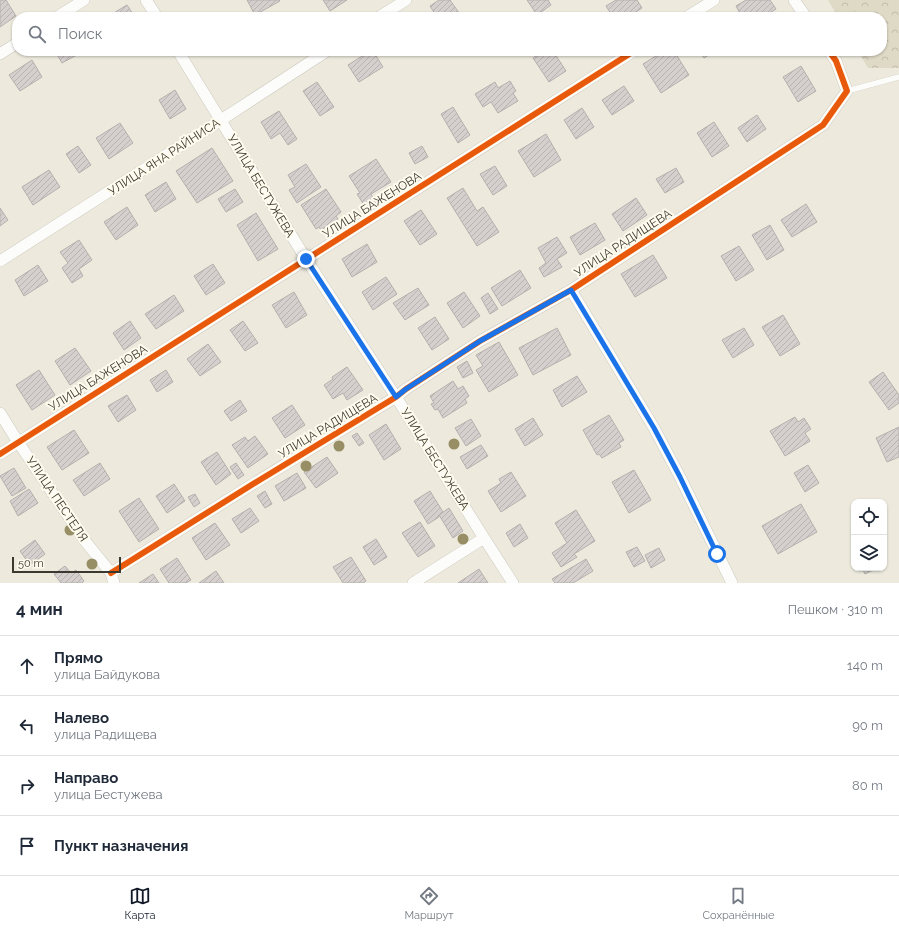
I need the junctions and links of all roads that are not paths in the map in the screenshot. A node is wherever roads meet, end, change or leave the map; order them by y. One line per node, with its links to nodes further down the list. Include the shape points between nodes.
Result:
1 (84, 0): 6 (street)
2 (146, 0): 7 (street)
3 (406, 0): 8 (street)
4 (714, 0): 9 (street)
5 (794, 0): 10 (street)
6 (65, 12)
7 (154, 12)
8 (388, 12)
9 (695, 12)
10 (802, 12)
11 (12, 46): 12 (street)
12 (0, 54)
13 (181, 56): 19 (street, УЛИЦА БЕСТУЖЕВА)
14 (319, 56): 19 (street, УЛИЦА ЯНА РАЙНИСА)
15 (626, 56): 20 (street, УЛИЦА БАЖЕНОВА)
16 (832, 56): 18 (street)
17 (899, 77): 18 (lane)
18 (848, 91): 22 (street, УЛИЦА РАДИЩЕВА, via 824,125)
19 (221, 120): 20 (street, УЛИЦА БЕСТУЖЕВА); 21 (street, УЛИЦА ЯНА РАЙНИСА)
20 (306, 259): 23 (street, УЛИЦА БЕСТУЖЕВА); 25 (street, УЛИЦА БАЖЕНОВА)
21 (0, 261)
22 (571, 290): 23 (street, УЛИЦА РАДИЩЕВА, via 480,341); 31 (street, via 654,428)
23 (396, 397): 27 (street, УЛИЦА БЕСТУЖЕВА); 28 (street, УЛИЦА РАДИЩЕВА, via 253,484)
24 (0, 413): 25 (street, УЛИЦА ПЕСТЕЛЯ)
25 (18, 442): 26 (street, УЛИЦА БАЖЕНОВА); 28 (street, УЛИЦА ПЕСТЕЛЯ)
26 (0, 454)
27 (484, 538): 29 (street); 30 (street, УЛИЦА БЕСТУЖЕВА)
28 (112, 578)
29 (414, 583)
30 (513, 583)
31 (732, 583)

